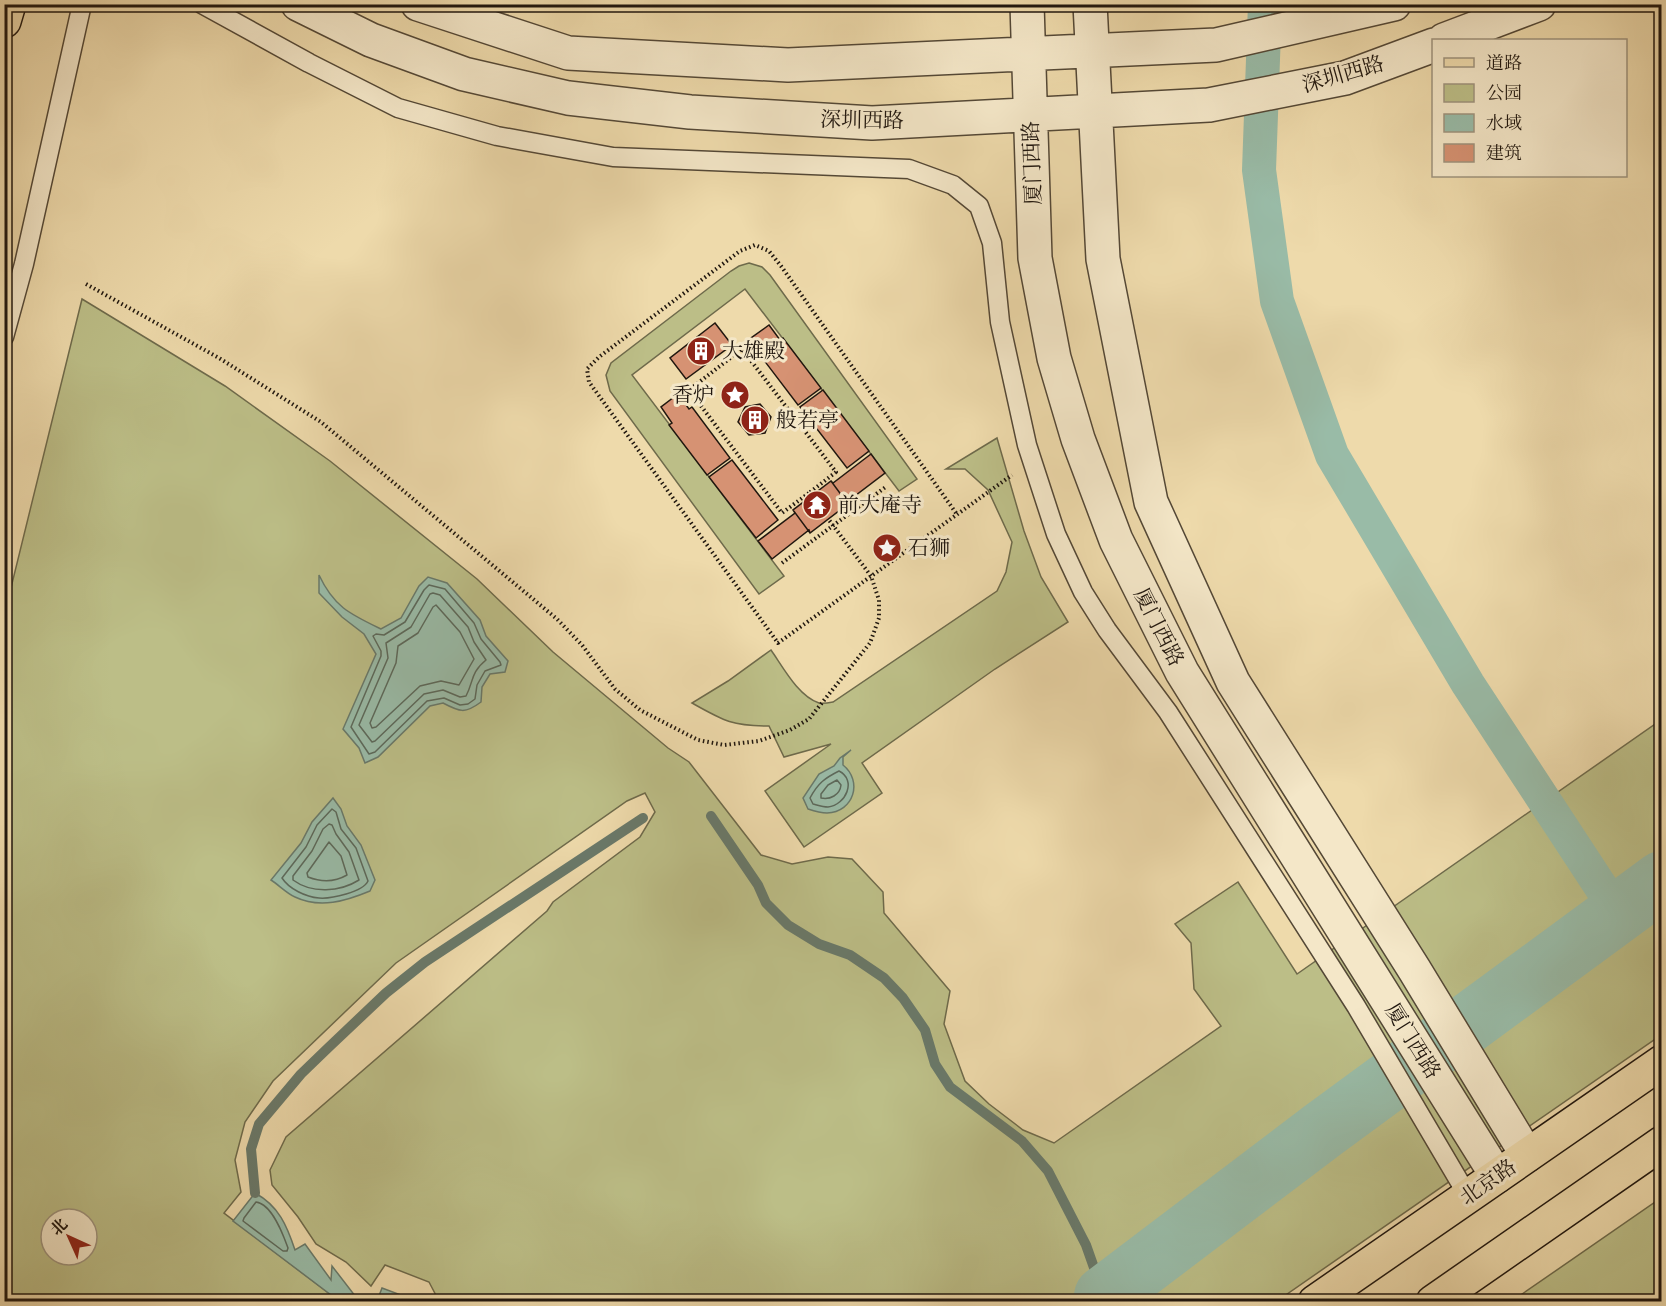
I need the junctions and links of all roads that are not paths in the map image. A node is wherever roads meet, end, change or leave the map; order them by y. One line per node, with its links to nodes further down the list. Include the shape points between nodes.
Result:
1 (9, 4): 10 (main road)
2 (82, 4): 17 (lane)
3 (202, 4): 18 (lane, via 398,108 497,136 613,157 909,169 953,185 979,206 992,243 1000,322 1033,462 1056,534 1083,592)
4 (298, 4): 16 (street, 深圳西路, via 371,40 464,74 568,98 690,112 872,123)
5 (418, 4): 14 (street, via 568,53 788,65)
6 (1027, 4): 14 (street, 厦门西路)
7 (1090, 4): 13 (street, 厦门西路)
8 (1394, 4): 13 (street, via 1216,45)
9 (1539, 4): 11 (street)
10 (4, 21)
11 (1447, 39)
12 (1432, 46): 15 (street, 深圳西路, via 1334,81 1209,105)
13 (1092, 51): 14 (street); 15 (street, 厦门西路)
14 (1029, 54): 16 (street, 厦门西路)
15 (1095, 111): 16 (street, 深圳西路); 22 (street, 厦门西路, via 1103,259 1151,502 1233,682)
16 (1030, 114): 18 (street, 厦门西路, via 1035,258 1054,358 1078,439 1116,540 1182,672)
17 (4, 337)
18 (1369, 998): 20 (street, 厦门西路)
19 (1662, 1062): 22 (main road, 北京路)
20 (1430, 1099): 23 (street, 厦门西路); 24 (lane)
21 (1662, 1143): 26 (main road)
22 (1527, 1155): 23 (main road, 北京路)
23 (1497, 1176): 24 (main road, 北京路)
24 (1468, 1196): 25 (main road, 北京路)
25 (1315, 1302)
26 (1433, 1302)

